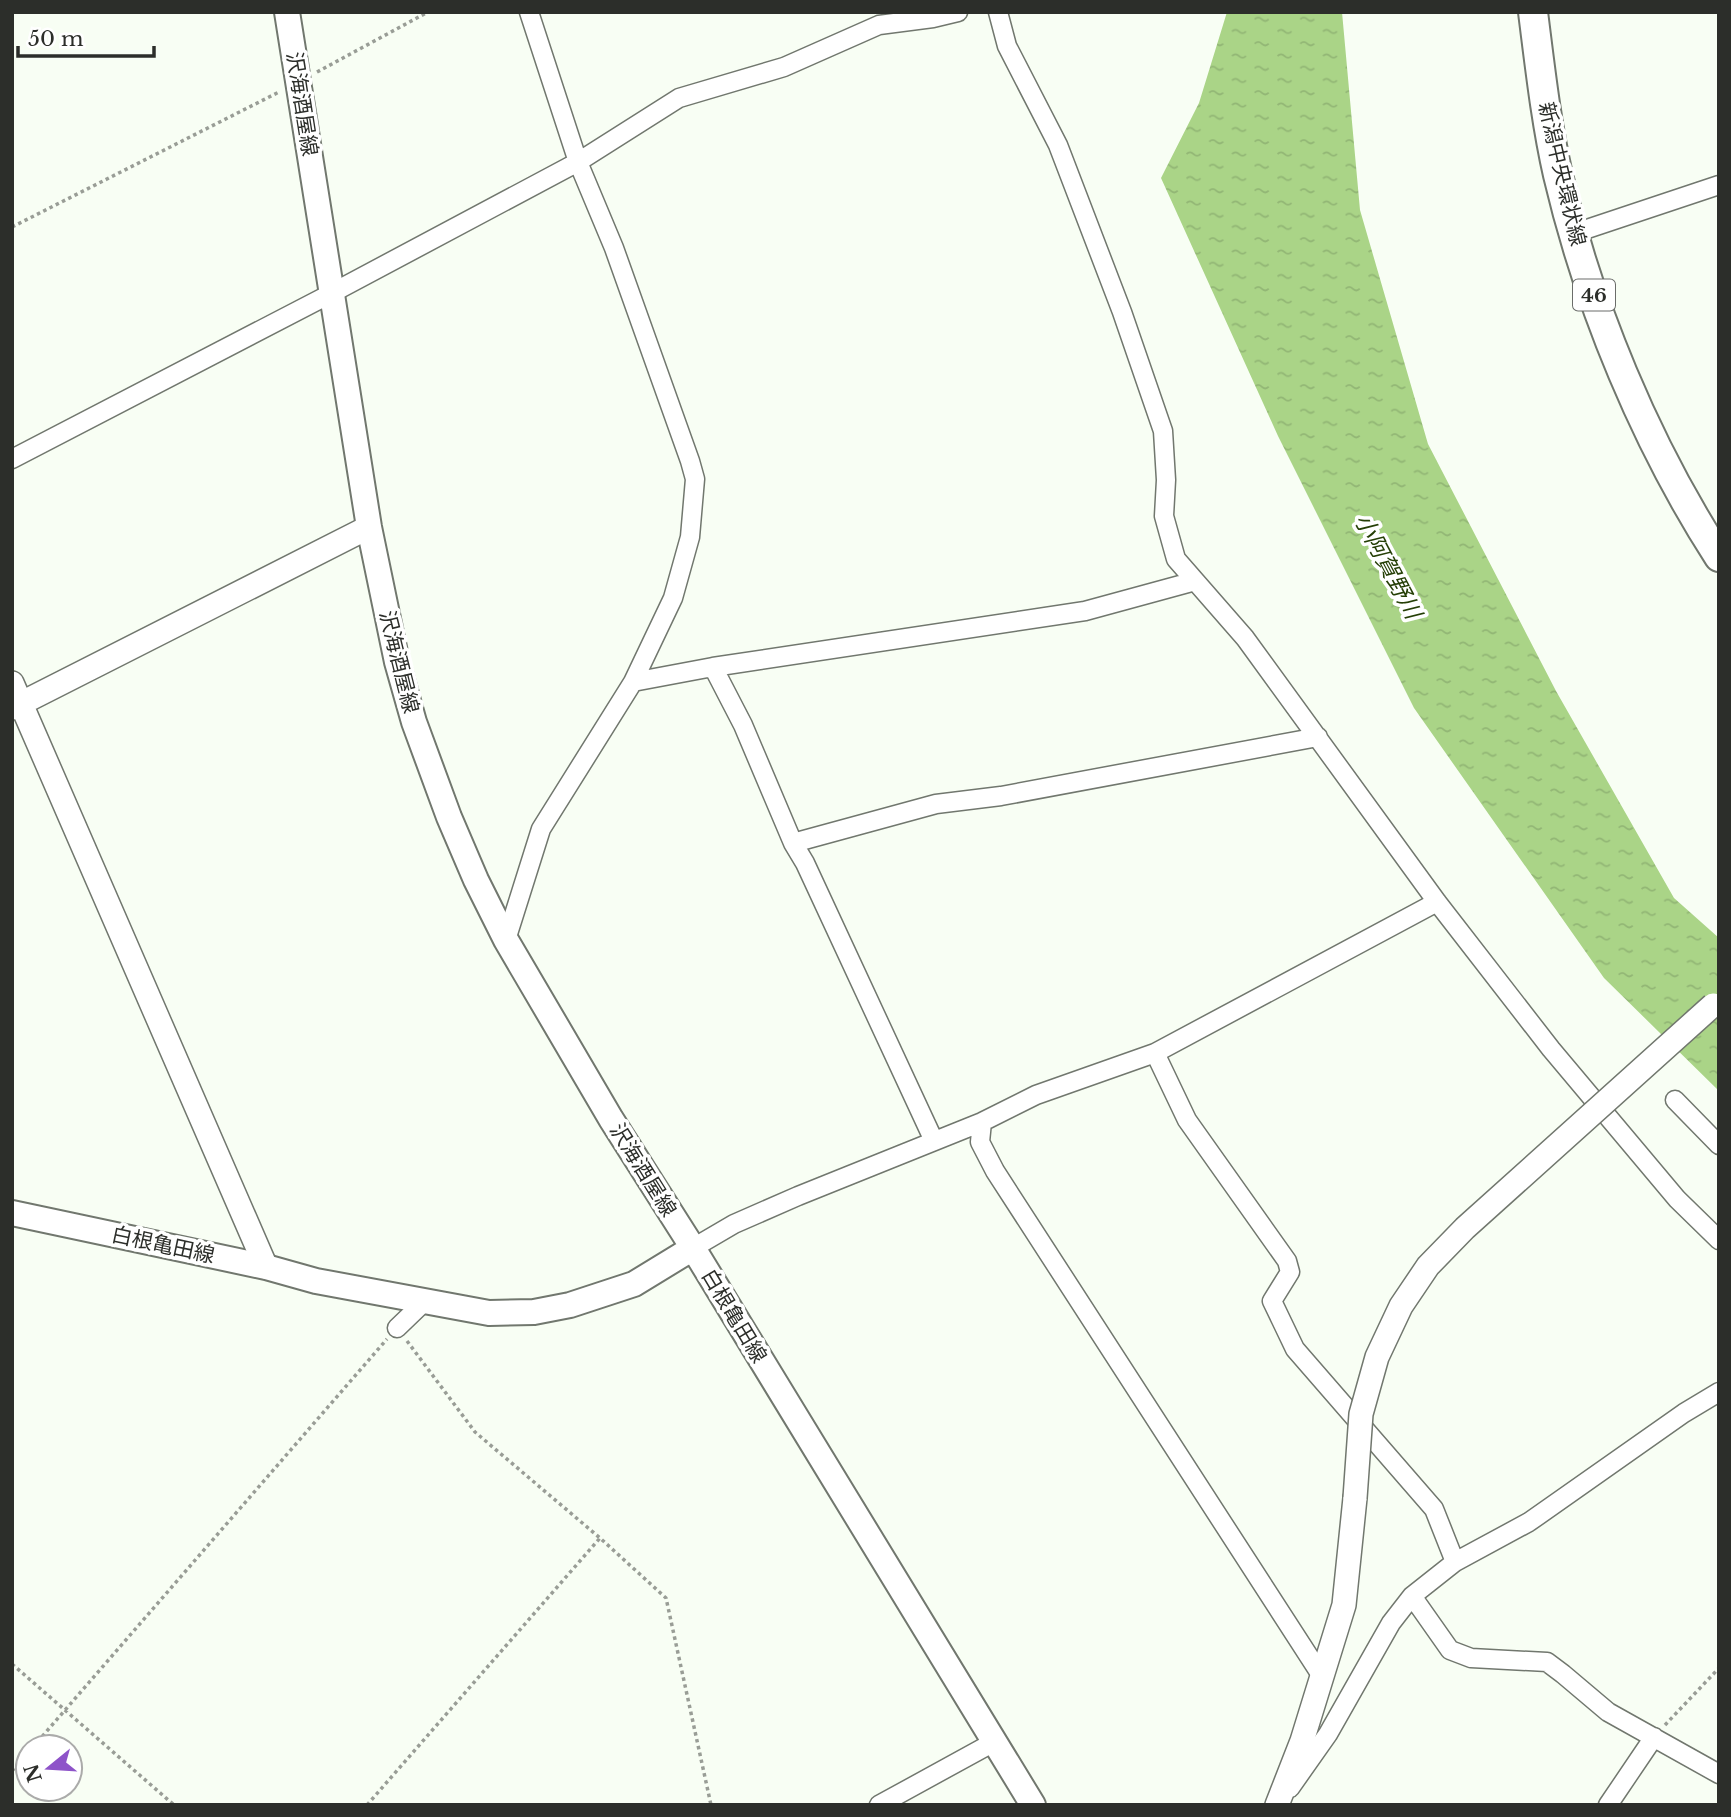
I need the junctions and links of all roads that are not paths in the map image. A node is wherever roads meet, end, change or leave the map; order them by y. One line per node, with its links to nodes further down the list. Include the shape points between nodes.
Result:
1 (288, 12): 9 (main road, 沢海酒屋線)
2 (529, 12): 6 (street)
3 (958, 12): 6 (street, via 879,25 784,67 679,98)
4 (998, 12): 13 (street, via 1007,46 1058,145 1122,312 1163,431 1164,516 1176,559)
5 (1533, 12): 8 (main road, 新潟中央環状線 / 46, via 1558,176)
6 (578, 162): 9 (street); 15 (street, via 614,247 695,479 690,537 673,598)
7 (1719, 185): 8 (street)
8 (1575, 233): 12 (main road, 新潟中央環状線 / 46, via 1590,285 1641,414 1692,516)
9 (332, 293): 10 (street); 11 (main road, 沢海酒屋線)
10 (12, 459)
11 (369, 527): 17 (street); 21 (main road, 沢海酒屋線, via 414,722 476,880)
12 (1719, 557)
13 (1195, 581): 14 (street, via 1085,611); 18 (street)
14 (713, 667): 15 (street); 19 (street)
15 (633, 682): 21 (street, via 541,829)
16 (12, 683): 17 (street)
17 (17, 706): 31 (street)
18 (1318, 737): 19 (street, via 936,804); 20 (street)
19 (793, 843): 26 (street)
20 (1437, 902): 23 (street); 29 (street, via 1560,1060 1677,1199)
21 (506, 940): 30 (main road, 沢海酒屋線)
22 (1716, 1002): 37 (street, bridge, via 1465,1228 1428,1266 1401,1306 1377,1357 1361,1414 1344,1605)
23 (1155, 1053): 25 (street, via 1036,1095); 35 (street, via 1187,1120 1287,1261 1290,1272 1272,1301 1295,1349 1434,1508)
24 (1675, 1100): 27 (street)
25 (982, 1122): 26 (street); 37 (street, via 980,1142 995,1171)
26 (934, 1141): 30 (street, via 734,1224)
27 (1719, 1144)
28 (12, 1213): 31 (main road, 白根亀田線)
29 (1719, 1240)
30 (693, 1248): 32 (main road, 白根亀田線, via 634,1284 570,1305 534,1312 489,1312); 39 (main road, 白根亀田線)
31 (266, 1267): 32 (main road, 白根亀田線, via 316,1282)
32 (424, 1302): 33 (street)
33 (397, 1328)
34 (1719, 1392): 35 (street, via 1529,1522)
35 (1455, 1562): 36 (street)
36 (1412, 1595): 38 (street, via 1450,1650 1471,1658 1547,1662 1608,1712); 43 (street, via 1328,1734)
37 (1323, 1678): 43 (street)
38 (1654, 1737): 40 (street); 44 (street)
39 (994, 1742): 41 (street); 42 (main road, 白根亀田線)
40 (1719, 1774)
41 (879, 1805)
42 (1033, 1805)
43 (1277, 1805)
44 (1608, 1805)

